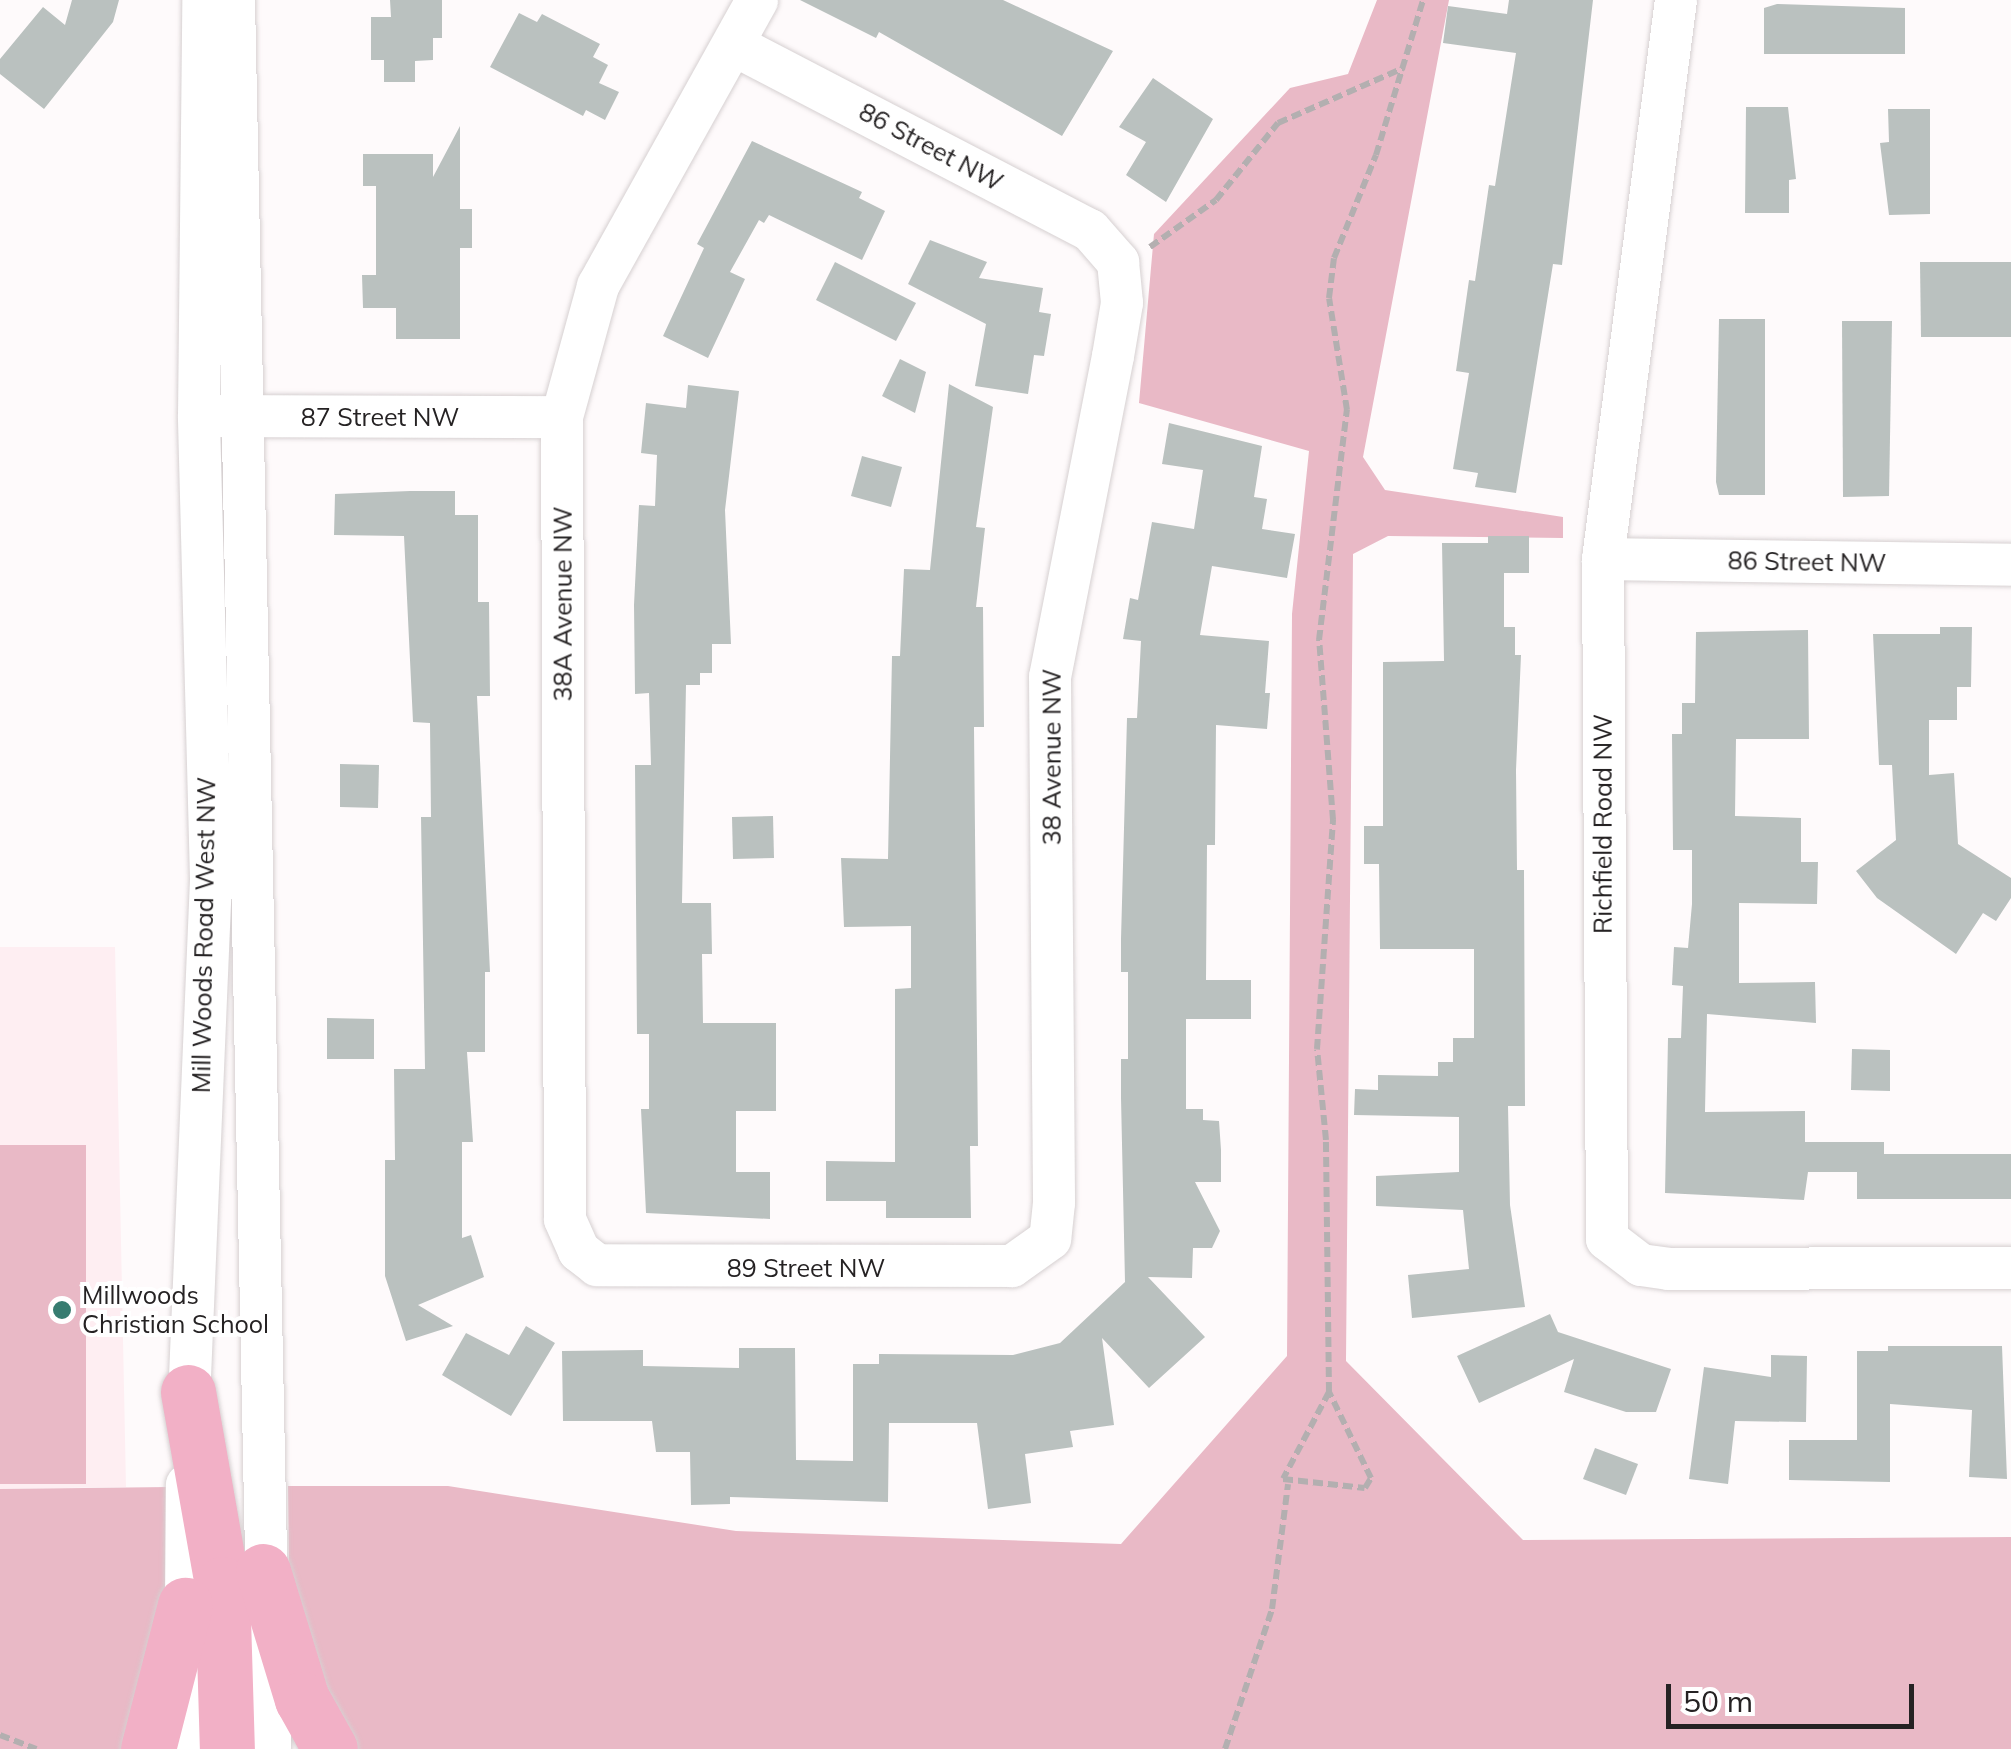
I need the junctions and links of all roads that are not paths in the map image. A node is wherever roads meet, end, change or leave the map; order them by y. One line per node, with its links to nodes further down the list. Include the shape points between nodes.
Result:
1 (204, 0): 7 (street, Mill Woods Road West NW)
2 (234, 0): 8 (street, Mill Woods Road West NW)
3 (757, 0): 5 (street, 38A Avenue NW)
4 (1676, 0): 10 (street, Richfield Road NW)
5 (734, 44): 6 (street, 86 Street NW); 9 (street, 38A Avenue NW, via 598,286)
6 (1132, 255): 13 (street, 38 Avenue NW, via 1050,677 1054,1203 1050,1239)
7 (199, 415): 8 (street, 87 Street NW); 15 (street, Mill Woods Road West NW, via 211,878)
8 (247, 417): 9 (street, 87 Street NW); 16 (street, Mill Woods Road West NW)
9 (562, 417): 12 (street, 38A Avenue NW, via 565,1219)
10 (1603, 559): 11 (street, 86 Street NW); 14 (street, Richfield Road NW, via 1607,1239 1641,1264 1668,1269)
11 (2011, 565)
12 (579, 1252): 13 (street, 89 Street NW, via 597,1265 618,1267 984,1269 1012,1266)
13 (1034, 1252)
14 (2011, 1268)
15 (188, 1392): 17 (street, Mill Woods Road West NW); 20 (main road, via 222,1584)
16 (264, 1571): 21 (street, Mill Woods Road West NW); 22 (main road, via 302,1700)
17 (186, 1605): 18 (main road); 19 (street, Mill Woods Road West NW)
18 (148, 1749)
19 (185, 1749)
20 (227, 1749)
21 (270, 1749)
22 (330, 1749)

